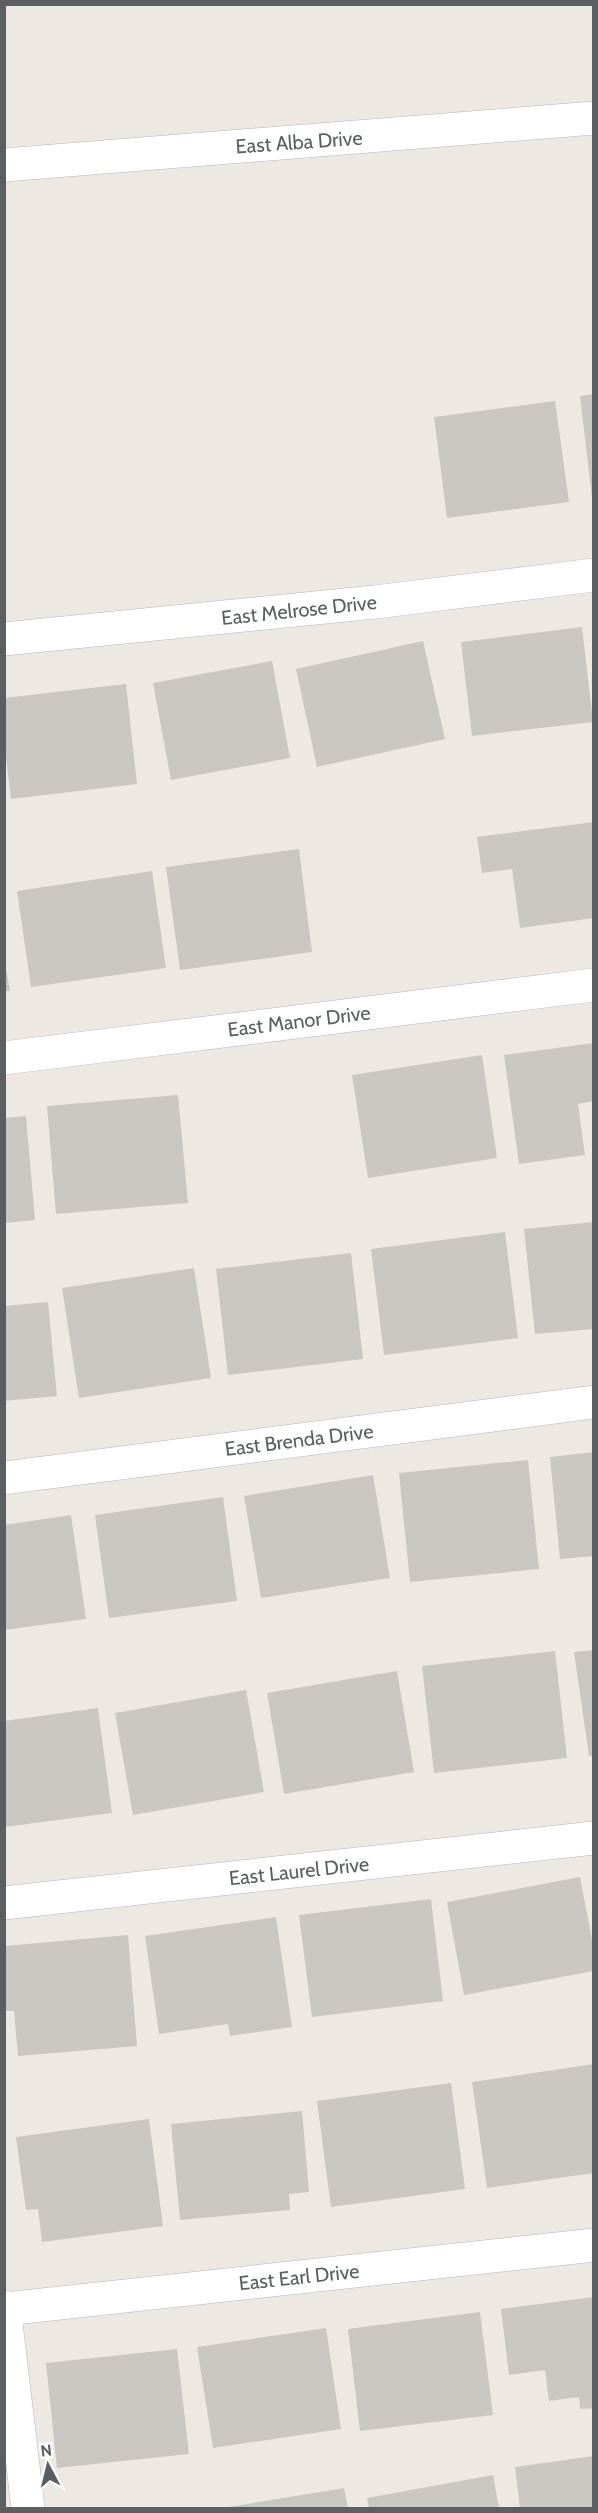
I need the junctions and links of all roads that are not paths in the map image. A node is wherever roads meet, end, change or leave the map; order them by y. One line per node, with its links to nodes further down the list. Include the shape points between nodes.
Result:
1 (594, 118): 2 (street, East Alba Drive)
2 (4, 165)
3 (594, 575): 4 (street, East Melrose Drive, via 375,602)
4 (4, 639)
5 (594, 985): 6 (street, East Manor Drive)
6 (4, 1058)
7 (594, 1402): 8 (street, East Brenda Drive)
8 (4, 1478)
9 (594, 1838): 10 (street, East Laurel Drive)
10 (4, 1903)
11 (594, 2245): 12 (street, East Earl Drive)
12 (5, 2308): 13 (street)
13 (28, 2508)

